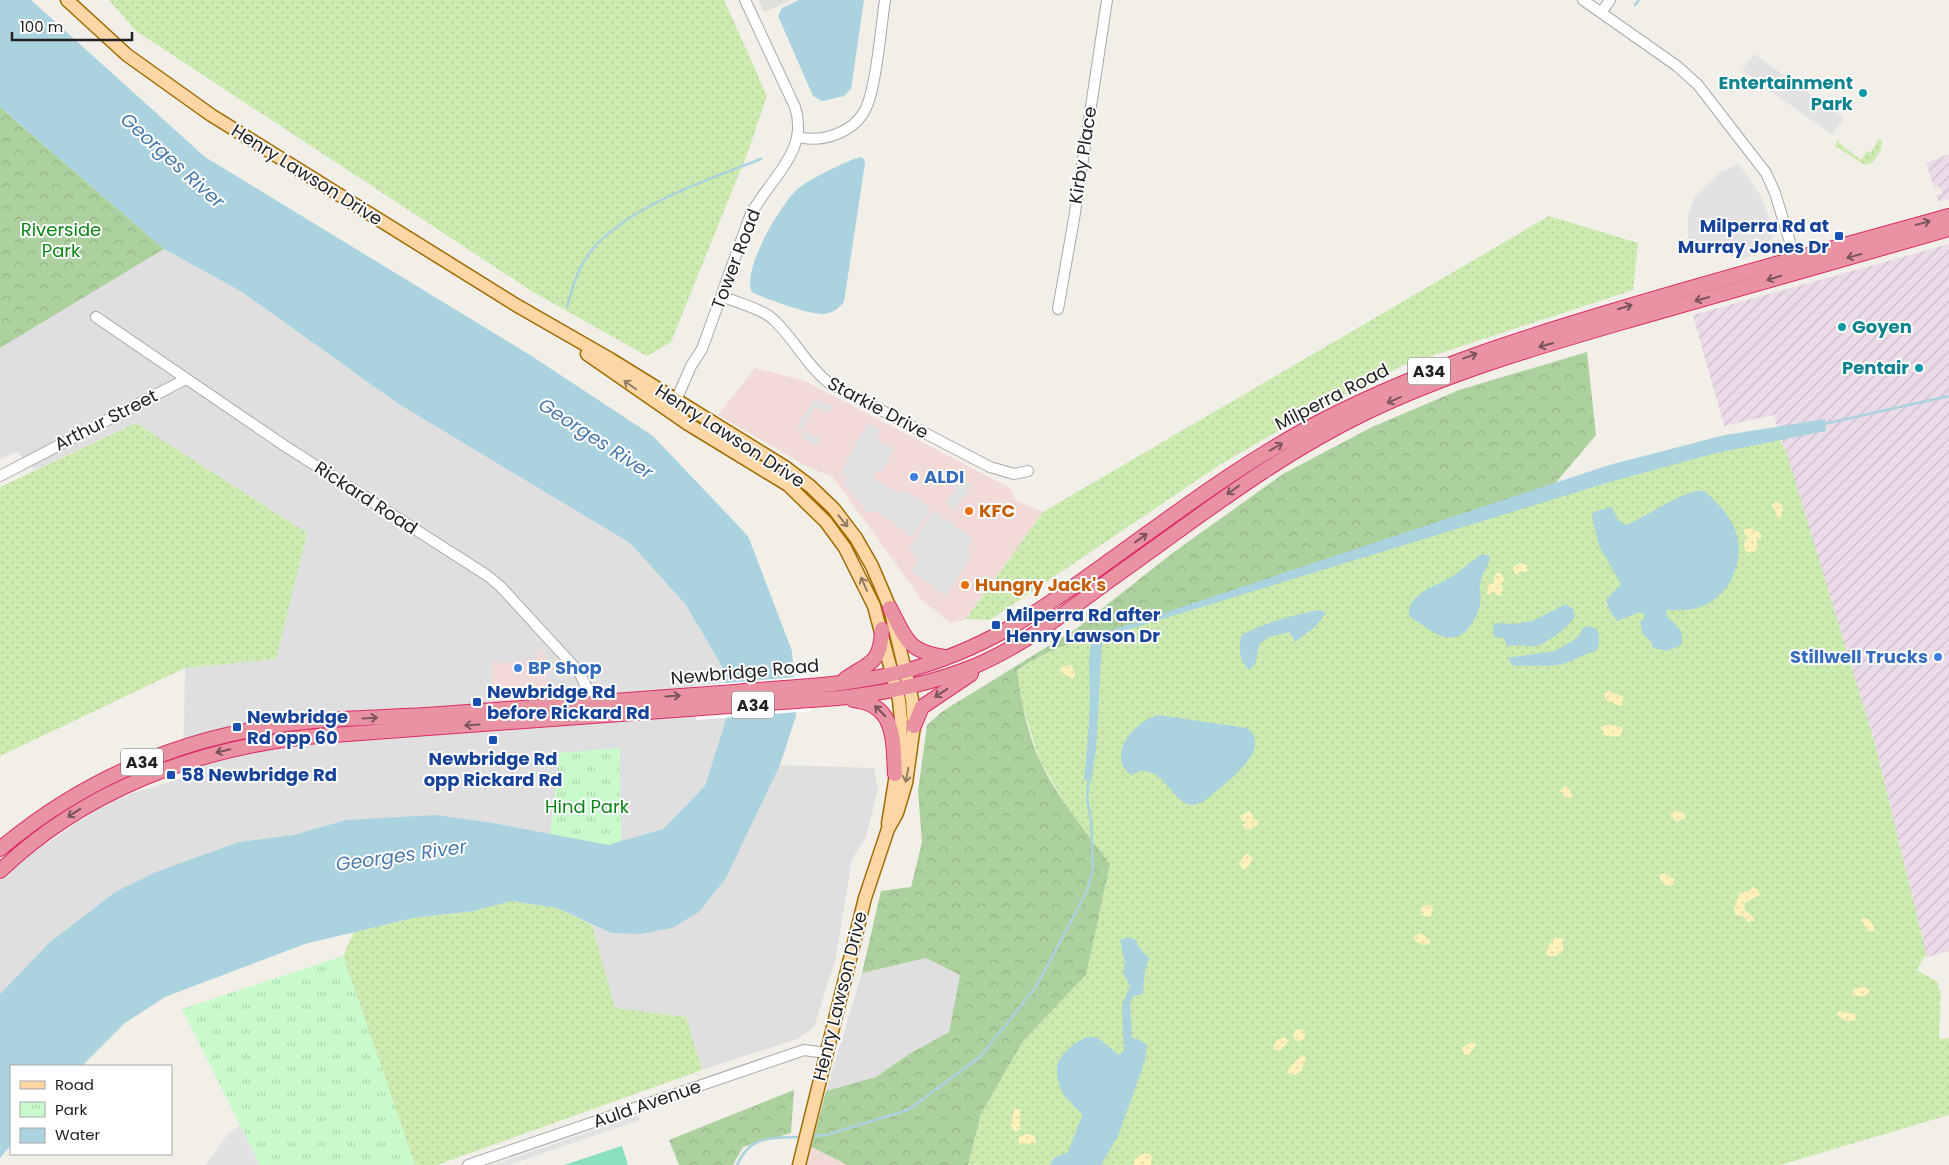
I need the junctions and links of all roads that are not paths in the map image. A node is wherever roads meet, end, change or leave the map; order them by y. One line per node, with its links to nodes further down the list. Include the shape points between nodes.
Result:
1 (67, 0): 17 (main road, Henry Lawson Drive, via 127,55 211,115 560,332 603,366)
2 (745, 0): 8 (street, Tower Road, via 795,107)
3 (885, 0): 8 (street, via 865,111 851,126 824,138)
4 (1107, 0): 14 (street, Kirby Place)
5 (1583, 0): 7 (street)
6 (1610, 0): 7 (street)
7 (1601, 13): 11 (street, via 1677,66 1698,85 1766,173)
8 (798, 137): 13 (street, Tower Road, via 788,164 760,197 750,216)
9 (1949, 216): 11 (highway, Milperra Road / A34, one-way to 9)
10 (1949, 229): 12 (highway, Milperra Road / A34, one-way to 12)
11 (1795, 257): 12 (street); 23 (highway, Milperra Road / A34, one-way to 11, via 1017,625 1229,475 1310,427 1373,396 1425,373 1530,335)
12 (1799, 271): 22 (highway, Milperra Road / A34, one-way to 22, via 1522,352 1414,391 1364,413 1236,488 1050,624)
13 (722, 296): 17 (street, Tower Road, via 702,349); 18 (street, Starkie Drive, via 776,321 829,383 990,467 1014,474)
14 (1058, 309)
15 (96, 318): 16 (street, Rickard Road)
16 (186, 379): 19 (street, Arthur Street); 28 (street, Rickard Road, via 501,587 579,672)
17 (673, 407): 20 (main road, Henry Lawson Drive, one-way to 20, via 784,467 823,498 865,553); 21 (main road, Henry Lawson Drive, one-way to 17, via 860,574 826,522 803,498)
18 (1028, 471)
19 (0, 476)
20 (890, 608): 23 (highway, via 913,647); 24 (main road, Henry Lawson Drive)
21 (882, 629): 24 (main road, Henry Lawson Drive); 25 (highway, via 880,651 875,661)
22 (1011, 647): 26 (highway, Milperra Road / A34, via 976,665); 29 (highway, one-way to 29, via 926,704 919,710)
23 (947, 658): 24 (highway, Milperra Road / A34)
24 (899, 672): 25 (highway, Newbridge Road / A34); 26 (main road, Henry Lawson Drive)
25 (840, 682): 28 (highway, Newbridge Road / A34, one-way to 25, via 694,695)
26 (903, 689): 27 (highway, Newbridge Road / A34); 29 (main road, Henry Lawson Drive); 30 (main road, Henry Lawson Drive)
27 (838, 698): 28 (highway, Newbridge Road / A34, via 695,710); 30 (highway, one-way to 27, via 892,735 882,711 863,701)
28 (592, 710): 32 (highway, Newbridge Road / A34, one-way to 28, via 42,816 95,783 148,759 216,737 304,722); 33 (highway, Newbridge Road / A34, one-way to 33, via 306,737 221,751 172,766 105,795 24,848)
29 (914, 726): 31 (main road, Henry Lawson Drive, one-way to 31, via 906,783 897,813)
30 (895, 774): 31 (main road, Henry Lawson Drive)
31 (888, 829): 34 (main road, Henry Lawson Drive, via 865,898)
32 (0, 849)
33 (0, 871)
34 (826, 1053): 35 (main road, Henry Lawson Drive); 36 (street, Auld Avenue, via 804,1050)
35 (800, 1161)
36 (468, 1165)

